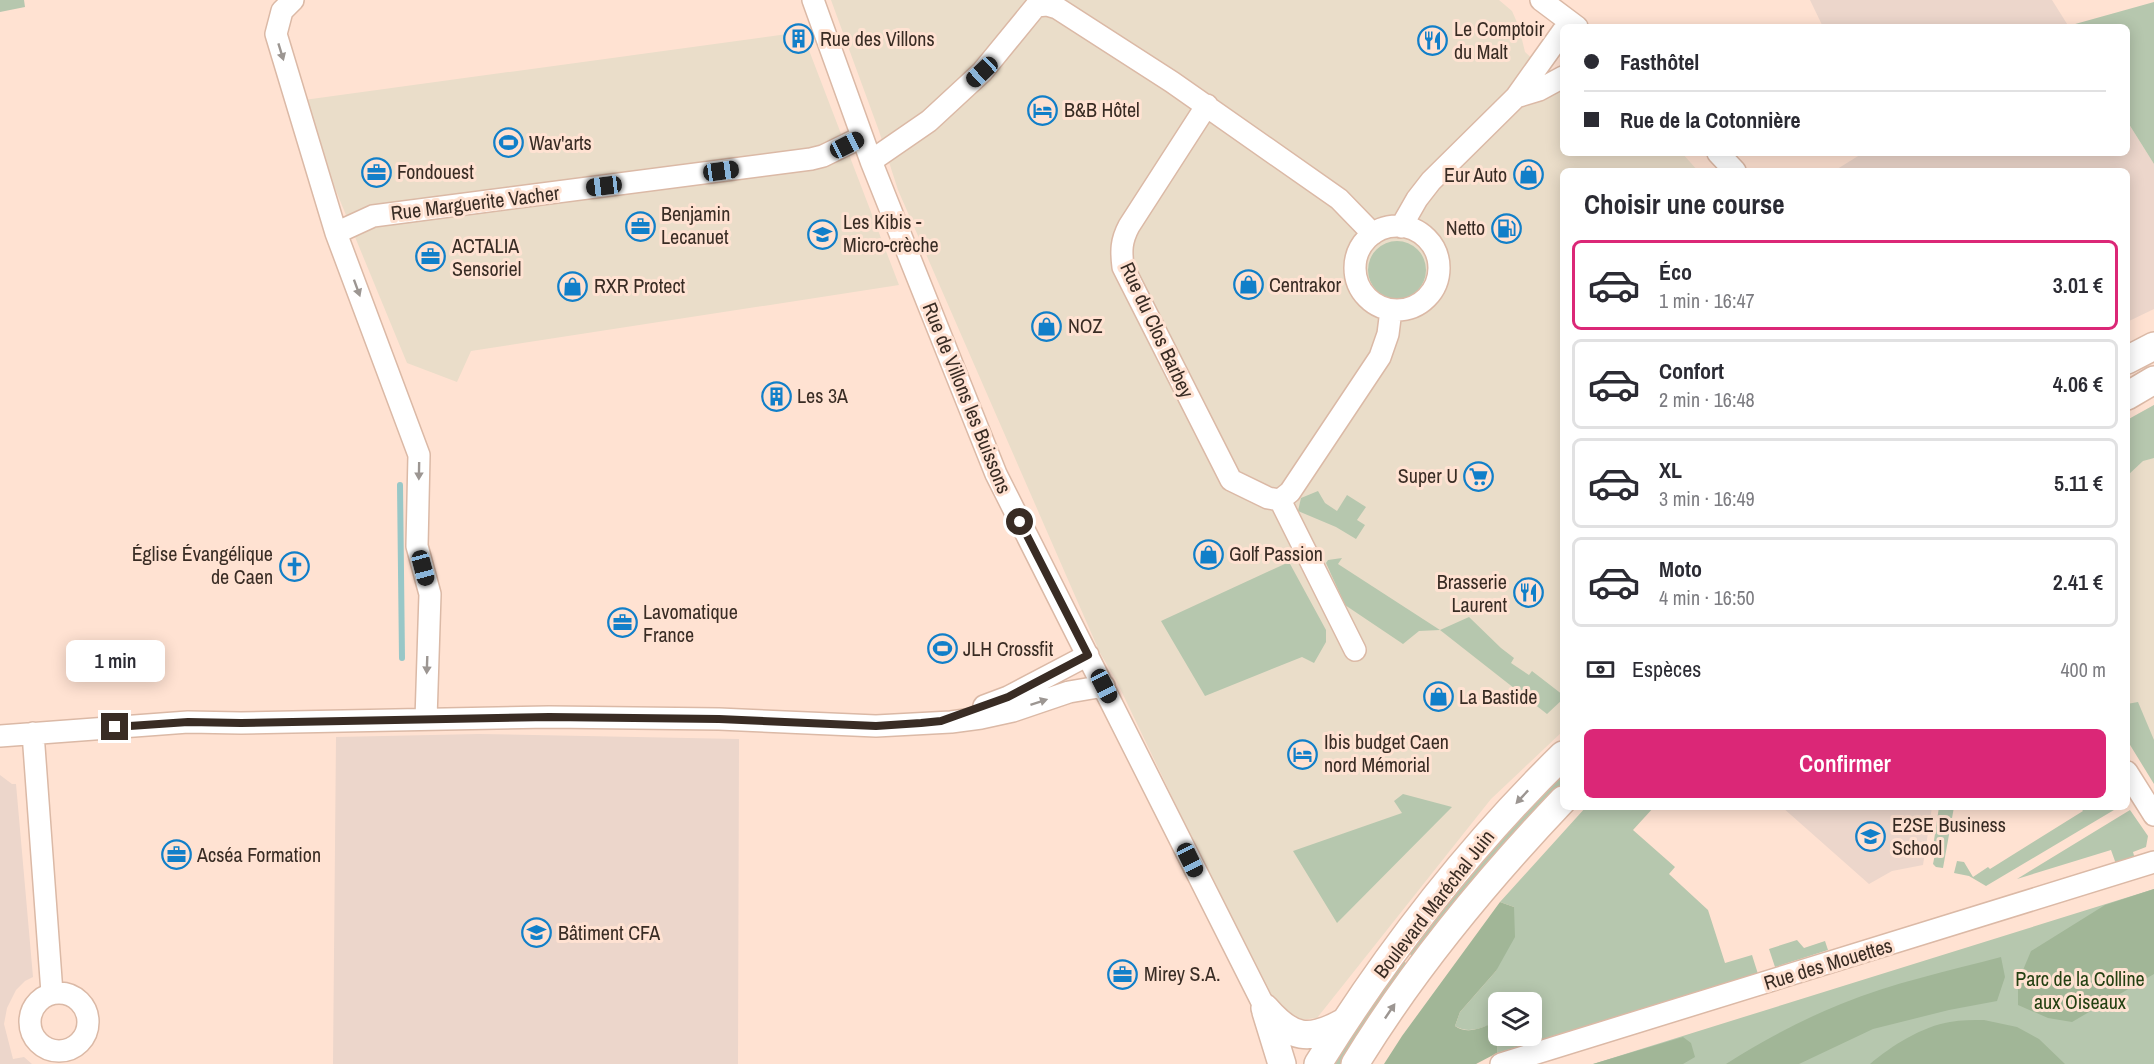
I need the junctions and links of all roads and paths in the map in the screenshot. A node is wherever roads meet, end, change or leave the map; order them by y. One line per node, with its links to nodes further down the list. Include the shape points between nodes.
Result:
1 (293, 0): 14 (street, one-way to 14, via 282,11 276,34)
2 (813, 0): 9 (street, Rue de Villons les Buissons)
3 (1541, 0): 4 (street)
4 (1567, 24)
5 (1560, 38): 7 (street)
6 (1560, 79): 7 (street)
7 (1516, 97): 13 (street, via 1431,181)
8 (1207, 105): 11 (street, via 1066,13 1047,5 1036,6 982,72 928,121); 15 (street, via 1339,199); 21 (street, Rue du Clos Barbey, via 1123,238 1123,267 1231,480)
9 (862, 137): 11 (street, Rue de Villons les Buissons); 14 (street, Rue Marguerite Vacher, via 811,159 373,216)
10 (1721, 156): 12 (street)
11 (871, 161): 23 (street, Rue de Villons les Buissons, via 996,474)
12 (1732, 168)
13 (1401, 227): 15 (street); 16 (street, via 1428,241 1437,257 1438,277 1427,298 1406,309)
14 (336, 233): 25 (street, one-way to 25, via 419,455 417,546 430,594)
15 (1373, 234): 16 (street, via 1360,249 1355,262 1356,276 1370,301)
16 (1391, 310): 21 (street, via 1380,357 1290,492)
17 (2154, 346): 18 (main road)
18 (2130, 358)
19 (2154, 380): 20 (main road)
20 (2130, 394)
21 (1280, 500): 22 (street)
22 (1355, 650)
23 (1088, 655): 24 (street, Rue de Villons les Buissons); 26 (street, via 1008,697)
24 (1104, 686): 26 (street, one-way to 24, via 981,718 1069,692); 35 (street, Rue de Villons les Buissons)
25 (426, 719): 26 (street, via 623,717 876,726); 27 (street, via 188,722)
26 (941, 721)
27 (33, 733): 28 (street); 34 (street)
28 (0, 736)
29 (1560, 758): 36 (main road, Boulevard Maréchal Juin, one-way to 36, via 1471,854)
30 (2130, 776): 32 (street)
31 (1560, 803): 37 (main road, Boulevard Maréchal Juin, one-way to 31, via 1421,968)
32 (2154, 815)
33 (2154, 862): 40 (street, Rue des Mouettes)
34 (52, 993)
35 (1265, 1008): 36 (main road, via 1287,1030 1298,1034 1318,1034); 38 (main road)
36 (1344, 1022): 39 (main road, Boulevard Maréchal Juin)
37 (1356, 1062)
38 (1282, 1064)
39 (1318, 1064)
40 (1501, 1064)

